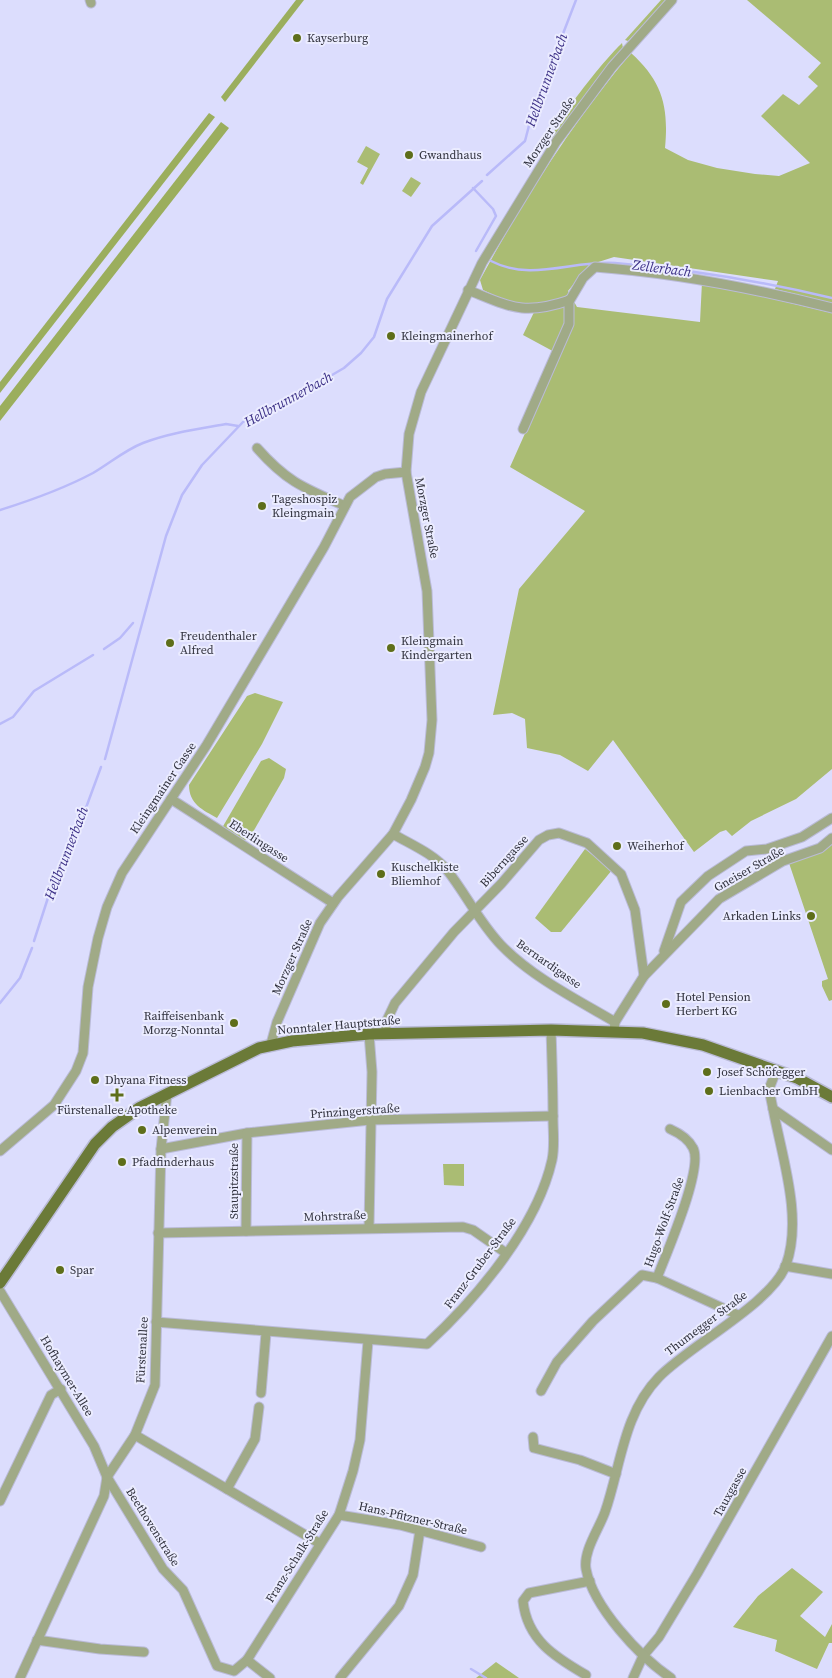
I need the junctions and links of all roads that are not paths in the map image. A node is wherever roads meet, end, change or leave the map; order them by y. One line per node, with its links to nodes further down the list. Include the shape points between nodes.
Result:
1 (672, 0): 2 (street, Morzger Straße, via 622,55 568,124)
2 (468, 290): 3 (street, via 523,310); 7 (street, Morzger Straße, via 417,403 409,434)
3 (568, 300): 4 (street, via 595,267 721,282); 5 (street, via 569,324)
4 (832, 308)
5 (523, 429)
6 (258, 448): 8 (street, via 284,476)
7 (406, 472): 8 (street, Kleingmainer Gasse, via 376,477 350,497); 11 (street, Morzger Straße, via 427,591 432,720 425,767)
8 (345, 506): 9 (street, Kleingmainer Gasse, via 206,746)
9 (171, 798): 13 (street, Eberlingasse); 32 (street, Kleingmainer Gasse, via 122,873 107,907 88,987 83,1053 76,1071 54,1105)
10 (832, 818): 15 (street, Gneiser Straße, via 802,837 766,849 746,851 708,876 681,902)
11 (393, 834): 13 (street, Morzger Straße); 14 (street, Bernardigasse, via 446,868)
12 (832, 838): 15 (street, Gneiser Straße, via 820,848 784,861 727,893)
13 (333, 903): 21 (street, Morzger Straße, via 309,946)
14 (475, 912): 16 (street, Biberngasse, via 539,840 559,833 570,836 596,850 621,874 635,910); 17 (street, Bernardigasse, via 509,952); 19 (street, Biberngasse, via 454,932 395,1003 386,1022)
15 (664, 954): 16 (street, Gneiser Straße)
16 (644, 976): 17 (street, Gneiser Straße)
17 (615, 1026): 18 (main road, Nonntaler Hauptstraße); 22 (main road, Nonntaler Hauptstraße, via 694,1043)
18 (551, 1030): 19 (main road, Nonntaler Hauptstraße); 26 (street, Franz-Gruber-Straße)
19 (386, 1033): 20 (main road, Nonntaler Hauptstraße)
20 (369, 1034): 21 (main road, Nonntaler Hauptstraße); 27 (street, via 372,1071)
21 (271, 1044): 23 (main road, Nonntaler Hauptstraße, via 231,1060)
22 (776, 1071): 24 (main road, Nonntaler Hauptstraße); 25 (street, Thumegger Straße, via 769,1089)
23 (168, 1093): 30 (street, Fürstenallee); 40 (main road, Nonntaler Hauptstraße, via 138,1108 95,1144)
24 (832, 1097)
25 (773, 1109): 31 (street); 37 (street, Thumegger Straße, via 794,1219)
26 (553, 1116): 27 (street, Prinzingerstraße); 36 (street, Franz-Gruber-Straße, via 552,1160 545,1182 526,1223)
27 (370, 1120): 29 (street, Prinzingerstraße); 33 (street)
28 (670, 1129): 39 (street, Hugo-Wolf-Straße, via 681,1134 694,1148 695,1173)
29 (246, 1132): 30 (street, Prinzingerstraße); 34 (street, Staupitzstraße)
30 (161, 1149): 35 (street, Fürstenallee)
31 (832, 1150)
32 (0, 1151)
33 (369, 1227): 34 (street, Mohrstraße); 36 (street, Mohrstraße, via 463,1227 473,1230)
34 (246, 1230): 35 (street, Mohrstraße)
35 (158, 1233): 43 (street, Fürstenallee)
36 (506, 1253): 46 (street, Franz-Gruber-Straße, via 468,1303 427,1344)
37 (785, 1266): 38 (street); 42 (street, Thumegger Straße, via 764,1294)
38 (832, 1274)
39 (657, 1278): 42 (street, Hugo-Wolf-Straße); 48 (street, via 642,1275 593,1321 557,1362)
40 (0, 1283)
41 (0, 1291): 47 (street, Hofhaymer-Allee)
42 (738, 1315): 53 (street, Thumegger Straße, via 677,1360 640,1401 629,1426)
43 (156, 1322): 44 (street, Franz-Gruber-Straße); 51 (street, Fürstenallee, via 155,1385)
44 (266, 1333): 46 (street, Franz-Gruber-Straße); 49 (street)
45 (832, 1336): 64 (street, Tauxgasse, via 697,1574)
46 (368, 1340): 57 (street, Franz-Schalk-Straße, via 360,1440)
47 (61, 1389): 54 (street, Hofhaymer-Allee, via 94,1446); 56 (street, via 52,1395)
48 (542, 1391)
49 (261, 1393)
50 (259, 1407): 55 (street, via 255,1439)
51 (135, 1436): 54 (street, Fürstenallee); 55 (street)
52 (533, 1437): 53 (street, via 534,1448)
53 (616, 1474): 61 (street, Thumegger Straße, via 586,1560)
54 (107, 1477): 62 (street, Fürstenallee, via 104,1496); 65 (street, Beethovenstraße, via 163,1569 183,1590 217,1666 234,1671)
55 (227, 1488): 59 (street)
56 (0, 1501)
57 (339, 1515): 58 (street, Hans-Pfitzner-Straße); 59 (street, Franz-Schalk-Straße)
58 (420, 1530): 60 (street, Hans-Pfitzner-Straße); 69 (street, via 413,1575 399,1606)
59 (318, 1543): 65 (street, Franz-Schalk-Straße)
60 (481, 1547)
61 (590, 1581): 64 (street, Thumegger Straße, via 614,1621); 66 (street, via 529,1593 523,1601 527,1622 535,1638 560,1660)
62 (36, 1640): 63 (street); 67 (street, Fürstenallee)
63 (144, 1652)
64 (643, 1656): 70 (street, Tauxgasse); 71 (street, Thumegger Straße)
65 (247, 1660): 68 (street)
66 (586, 1675)
67 (20, 1678)
68 (270, 1678)
69 (340, 1678)
70 (633, 1678)
71 (671, 1678)

